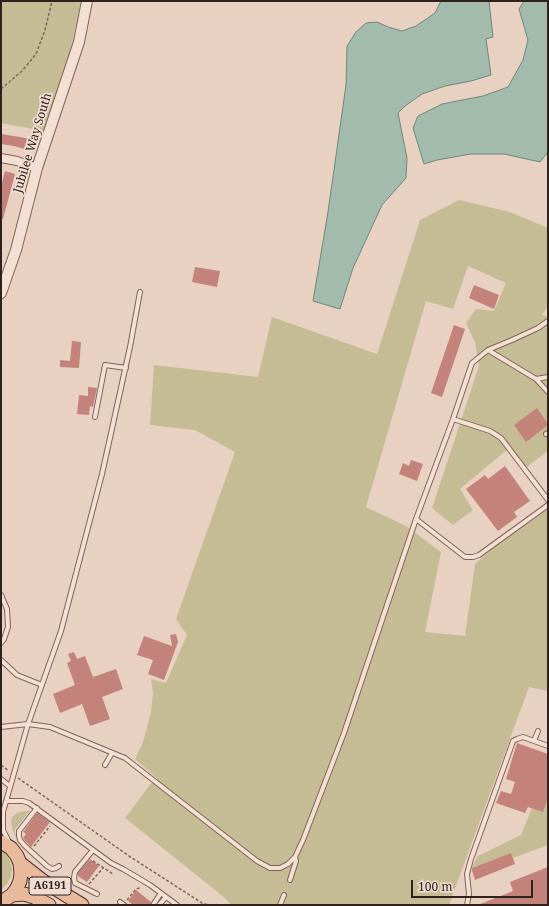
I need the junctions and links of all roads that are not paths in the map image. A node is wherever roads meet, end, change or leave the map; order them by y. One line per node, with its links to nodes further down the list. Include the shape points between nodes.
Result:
1 (87, 1): 3 (street, Jubilee Way South, via 78,42)
2 (1, 158): 3 (street)
3 (37, 168): 5 (street, Jubilee Way South, via 16,250)
4 (140, 292): 8 (lane)
5 (1, 293)
6 (548, 321): 7 (lane)
7 (488, 350): 10 (lane); 13 (lane, via 472,363)
8 (126, 368): 12 (lane, via 105,365); 20 (lane, via 102,474 61,631)
9 (548, 377): 10 (lane)
10 (536, 379): 11 (lane)
11 (548, 392)
12 (95, 418)
13 (453, 419): 14 (lane, via 490,431 501,438); 16 (lane)
14 (548, 500)
15 (548, 505): 16 (lane, via 473,557 465,557)
16 (416, 519): 35 (lane, via 344,733)
17 (1, 594): 18 (lane, via 8,609 8,627)
18 (1, 643)
19 (1, 660): 20 (lane, via 17,675)
20 (42, 684): 21 (lane)
21 (28, 724): 22 (lane); 26 (lane, via 50,727); 29 (lane)
22 (1, 727)
23 (538, 731): 24 (lane)
24 (534, 741): 25 (lane); 52 (lane, via 523,737 517,739 508,752 467,874)
25 (548, 746)
26 (112, 753): 27 (lane); 35 (lane, via 125,758 257,861 270,868 280,868)
27 (105, 765)
28 (1, 779): 29 (lane)
29 (10, 786): 30 (lane)
30 (6, 801): 31 (lane, via 29,803); 32 (lane)
31 (37, 808): 34 (lane); 37 (lane, via 19,831 20,840 47,866)
32 (2, 813): 33 (lane)
33 (6, 845): 36 (main road)
34 (93, 850): 39 (lane); 40 (lane, via 75,872 74,878 75,882)
35 (295, 857): 38 (lane)
36 (20, 863): 43 (main road, via 20,881 17,888); 47 (main road, A6191)
37 (59, 866)
38 (290, 880)
39 (161, 893): 42 (lane); 48 (lane)
40 (97, 894)
41 (284, 895): 51 (lane)
42 (166, 897): 49 (lane); 50 (lane)
43 (6, 898): 46 (main road, A6191, via 24,894)
44 (120, 902): 45 (lane)
45 (125, 903)
46 (49, 905)
47 (82, 905)
48 (153, 905)
49 (160, 905)
50 (177, 905)
51 (280, 905)
52 (467, 905)

